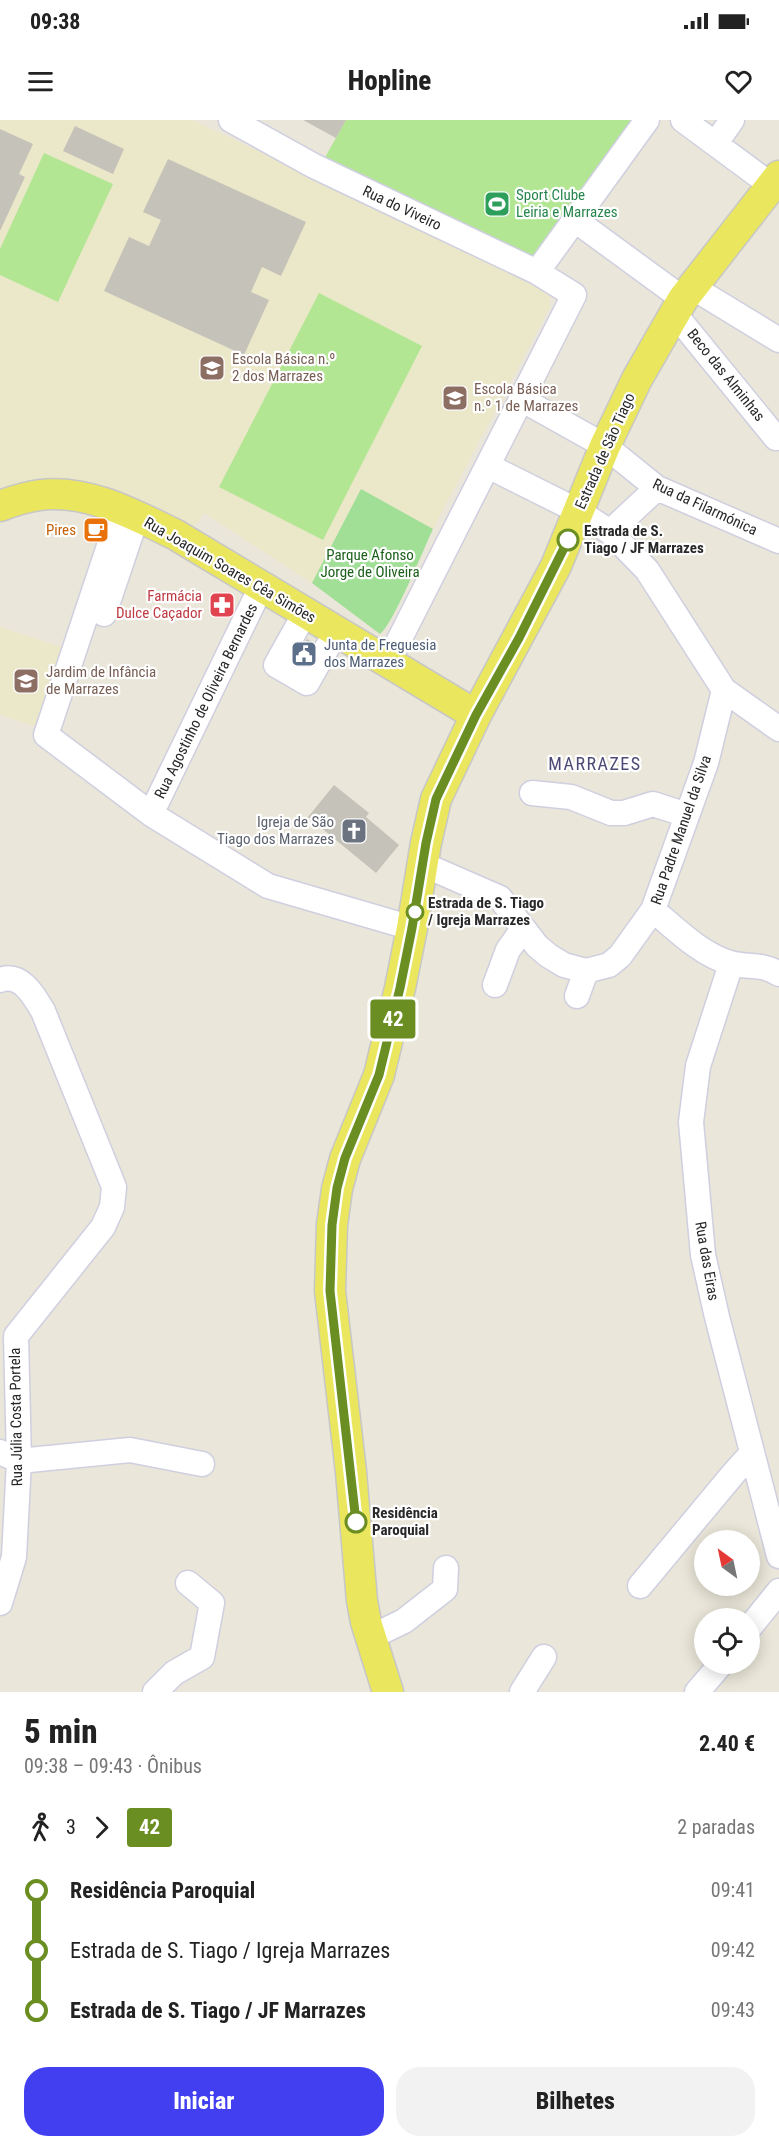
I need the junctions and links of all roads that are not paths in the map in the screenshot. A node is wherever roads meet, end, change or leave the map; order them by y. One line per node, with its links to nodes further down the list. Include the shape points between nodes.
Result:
1 (231, 120): 8 (street, Rua do Viveiro, via 314,166)
2 (647, 120): 7 (street)
3 (683, 120): 5 (street)
4 (732, 120): 5 (street)
5 (716, 143): 6 (street)
6 (775, 181): 9 (main road, Estrada de São Tiago)
7 (575, 220): 8 (street); 9 (street)
8 (537, 272): 11 (street, Rua do Viveiro, via 574,295)
9 (683, 300): 10 (street); 12 (street, Beco das Alminhas); 13 (main road, Estrada de São Tiago, via 637,379)
10 (779, 340)
11 (521, 399): 13 (street, Rua da Filarmónica); 14 (street)
12 (776, 438)
13 (605, 446): 15 (street, Rua da Filarmónica); 17 (main road, Estrada de São Tiago)
14 (488, 466): 17 (street); 24 (street)
15 (657, 488): 19 (street); 20 (street, Rua da Filarmónica)
16 (0, 506): 18 (main road, Rua Joaquim Soares Cêa Simões, via 26,497 57,494 92,500)
17 (578, 511): 19 (street); 26 (main road, Estrada de São Tiago, via 556,566)
18 (129, 513): 21 (main road, Rua Joaquim Soares Cêa Simões, via 176,535); 29 (street, via 46,735)
19 (610, 532): 25 (street, via 647,570)
20 (779, 541)
21 (261, 587): 22 (main road, Rua Joaquim Soares Cêa Simões); 29 (street, Rua Agostinho de Oliveira Bernardes)
22 (305, 613): 23 (main road, Rua Joaquim Soares Cêa Simões); 23 (street, via 276,665 307,683)
23 (336, 632): 24 (main road, Rua Joaquim Soares Cêa Simões)
24 (388, 662): 26 (main road, Rua Joaquim Soares Cêa Simões)
25 (724, 690): 27 (street); 30 (street, Rua Padre Manuel da Silva)
26 (476, 715): 31 (main road, Estrada de São Tiago, via 436,799)
27 (779, 729)
28 (532, 793): 30 (street, via 571,796 611,813 653,804)
29 (151, 814): 33 (street, via 268,886)
30 (687, 816): 32 (street, Rua Padre Manuel da Silva)
31 (422, 864): 33 (main road, Estrada de São Tiago); 34 (street, via 500,898)
32 (653, 910): 35 (street, via 705,952); 36 (street, Rua Padre Manuel da Silva, via 620,956 609,966)
33 (412, 928): 52 (main road, Estrada de São Tiago, via 379,1075 337,1188 330,1264 362,1601)
34 (523, 929): 36 (street, via 549,956); 39 (street, via 508,950)
35 (731, 964): 37 (street, via 770,967); 42 (street, Rua das Eiras, via 698,1066 690,1122 703,1256)
36 (586, 971): 40 (street)
37 (779, 974)
38 (0, 980): 41 (street, Rua Júlia Costa Portela, via 6,977 20,981 34,994 114,1187 112,1207 103,1227)
39 (495, 985)
40 (577, 996)
41 (8, 1332): 43 (street, Rua Júlia Costa Portela)
42 (752, 1453): 45 (street, Rua das Eiras); 48 (street)
43 (9, 1456): 44 (street, via 130,1450); 50 (street, Rua Júlia Costa Portela, via 14,1557)
44 (202, 1464)
45 (779, 1556)
46 (446, 1568): 52 (street, via 445,1589 404,1621)
47 (188, 1583): 55 (street, via 212,1603 202,1657 174,1673)
48 (640, 1586)
49 (779, 1592): 51 (street)
50 (0, 1603)
51 (760, 1615)
52 (371, 1637): 56 (main road, Estrada de São Tiago)
53 (544, 1657): 57 (street)
54 (713, 1674): 58 (street)
55 (155, 1692)
56 (388, 1692)
57 (522, 1692)
58 (698, 1692)

